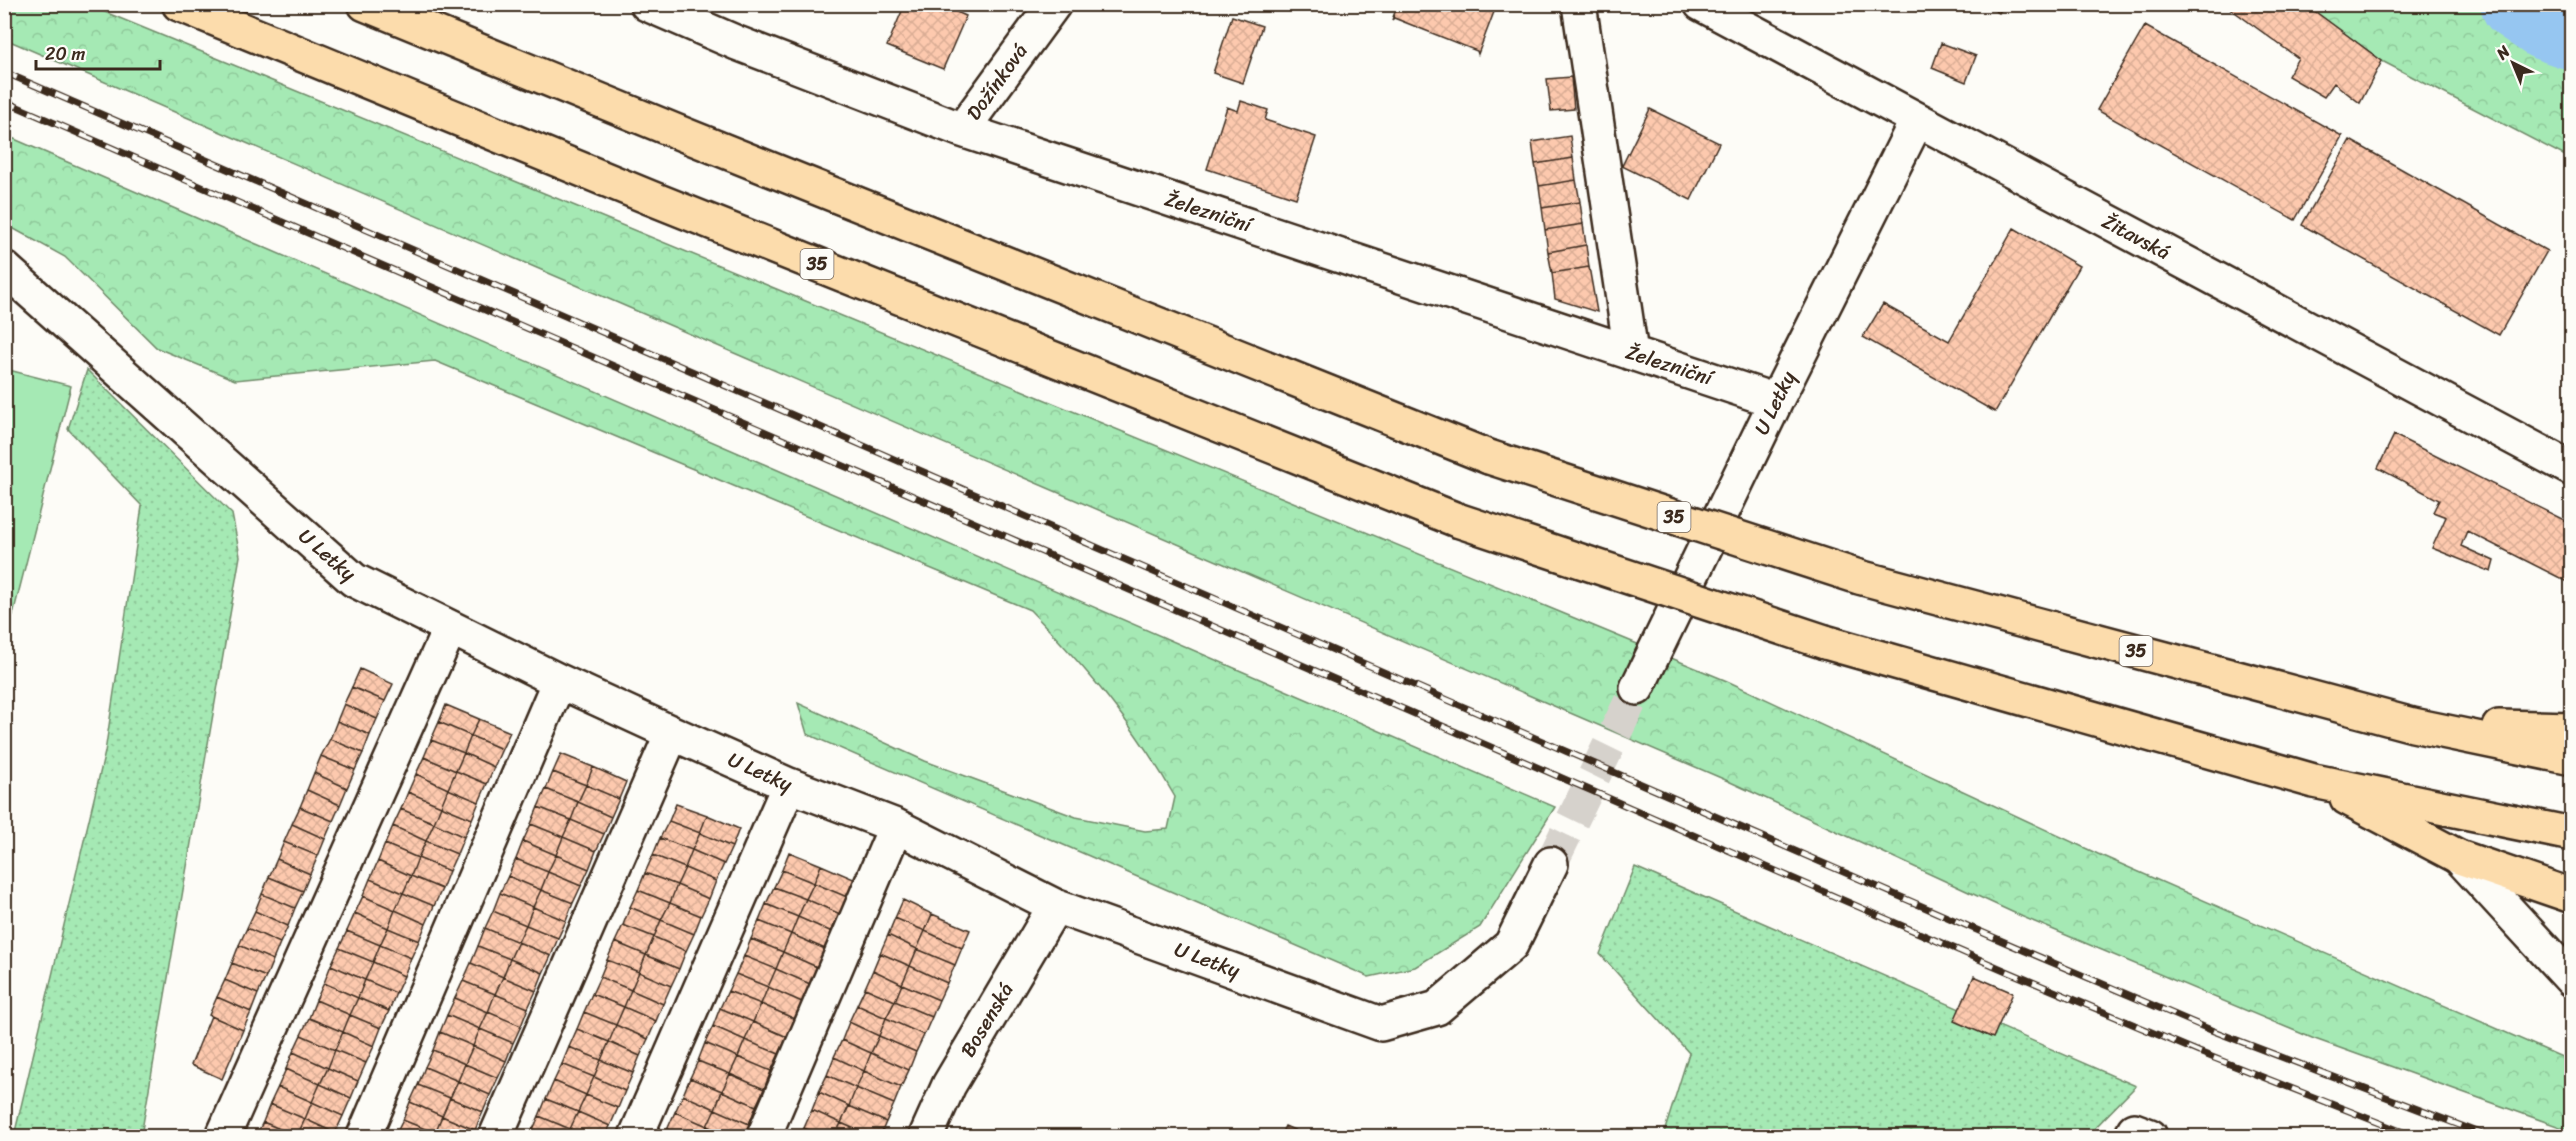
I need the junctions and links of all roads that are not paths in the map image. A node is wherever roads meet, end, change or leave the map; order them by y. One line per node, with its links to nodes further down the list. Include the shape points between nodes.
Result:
1 (179, 4): 20 (highway, 35, bridge, via 651,198 1456,520 1825,642)
2 (365, 4): 16 (highway, 35, bridge, via 1490,457 1859,577)
3 (647, 4): 8 (street, Železniční)
4 (1054, 4): 8 (street, Dožínková)
5 (1579, 4): 10 (street)
6 (1701, 4): 7 (street, Žitavská)
7 (1917, 120): 11 (street, U Letky); 12 (street, Žitavská)
8 (962, 130): 10 (street, Železniční)
9 (4, 268): 13 (street, U Letky, via 354,580)
10 (1631, 353): 11 (street, Železniční)
11 (1776, 401): 15 (street, U Letky)
12 (2571, 469)
13 (450, 628): 14 (street, U Letky); 29 (street)
14 (559, 681): 18 (street, U Letky); 30 (street)
15 (1636, 688)
16 (2413, 725): 17 (highway); 19 (highway, 35)
17 (2571, 729)
18 (672, 733): 21 (street, U Letky); 31 (street)
19 (2571, 758)
20 (2314, 781): 23 (highway, 35); 24 (highway)
21 (789, 785): 22 (street, U Letky); 32 (street)
22 (896, 826): 27 (street, U Letky); 33 (street)
23 (2571, 834)
24 (2459, 857): 26 (highway); 28 (street)
25 (1551, 864): 27 (street, U Letky, via 1511,945 1437,1008 1381,1024)
26 (2571, 896)
27 (1055, 906): 34 (street, Bosenská, via 949,1085)
28 (2567, 970)
29 (223, 1137)
30 (364, 1137)
31 (496, 1137)
32 (636, 1137)
33 (764, 1137)
34 (926, 1137)

